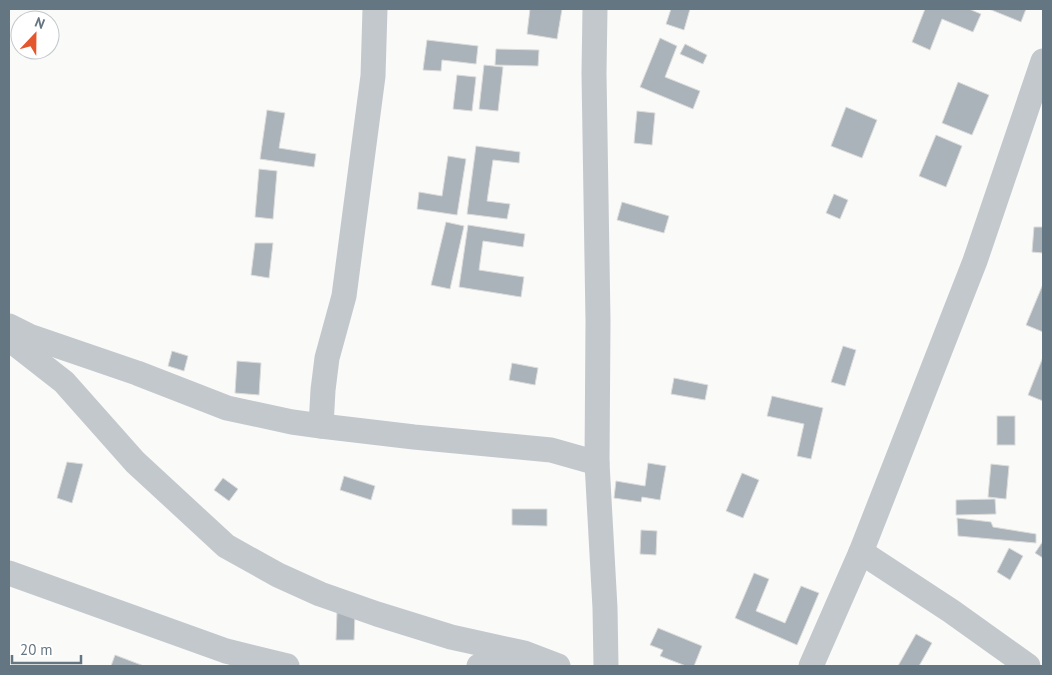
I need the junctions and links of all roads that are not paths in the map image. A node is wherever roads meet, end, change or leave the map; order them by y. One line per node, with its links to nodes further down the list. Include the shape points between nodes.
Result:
1 (375, 9): 6 (street, via 373,76 344,296 327,358)
2 (595, 9): 7 (street)
3 (1043, 61): 8 (street, via 975,261)
4 (9, 326): 6 (street, via 226,408)
5 (9, 339): 10 (street, via 64,382 135,462 226,546 278,575 328,597 450,637)
6 (322, 426): 7 (street, via 551,450)
7 (597, 463): 15 (street)
8 (860, 552): 16 (street); 17 (street)
9 (9, 573): 11 (street)
10 (524, 654): 13 (street, via 496,658); 14 (street)
11 (222, 658): 12 (street)
12 (287, 666)
13 (479, 666)
14 (558, 666)
15 (606, 666)
16 (811, 666)
17 (1028, 666)

